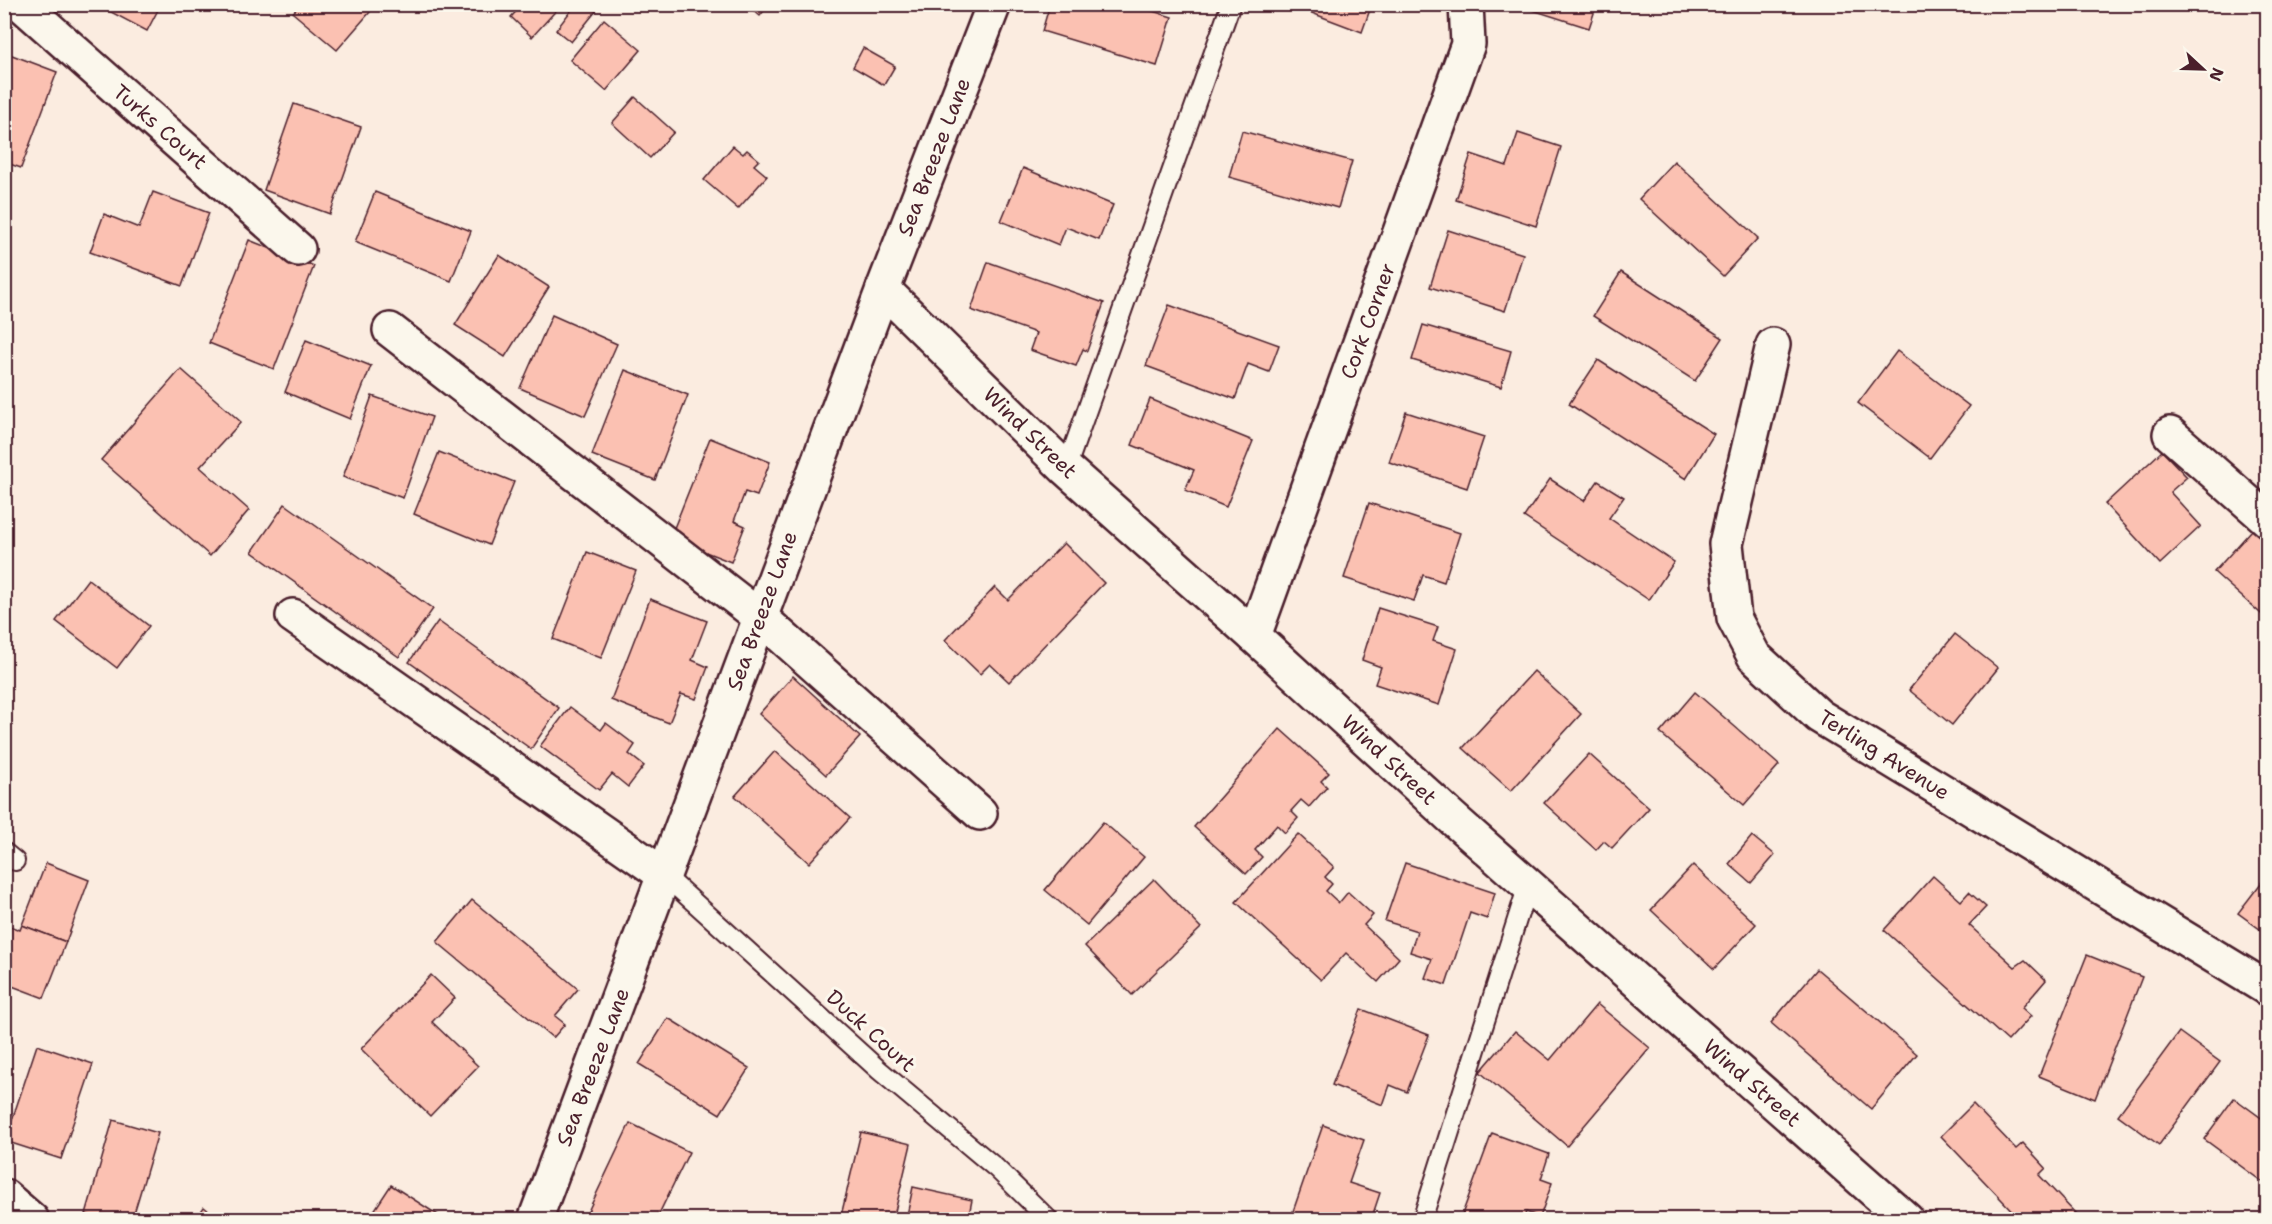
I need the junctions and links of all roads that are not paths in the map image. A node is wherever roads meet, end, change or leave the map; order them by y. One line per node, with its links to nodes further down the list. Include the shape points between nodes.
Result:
1 (21, 4): 5 (street, Turks Court)
2 (994, 4): 6 (street, Sea Breeze Lane)
3 (1231, 4): 10 (lane)
4 (1466, 4): 14 (street, Cork Corner, via 1468,44)
5 (298, 249)
6 (883, 289): 10 (street, Wind Street); 13 (street, Sea Breeze Lane)
7 (390, 330): 13 (street)
8 (1773, 345): 18 (street, Terling Avenue, via 1726,544 1734,618 1754,656 1819,716)
9 (2170, 434): 11 (street)
10 (1066, 470): 14 (street, Wind Street)
11 (2268, 520)
12 (293, 616): 16 (street)
13 (760, 617): 15 (street); 16 (street, Sea Breeze Lane)
14 (1254, 636): 17 (street, Wind Street)
15 (980, 813)
16 (664, 875): 21 (street, Sea Breeze Lane); 22 (lane, Duck Court, via 879,1070 996,1168)
17 (1528, 885): 23 (lane); 24 (street, Wind Street)
18 (2268, 989)
19 (4, 1196): 20 (street)
20 (33, 1220)
21 (535, 1220)
22 (1049, 1220)
23 (1422, 1220)
24 (1907, 1220)

